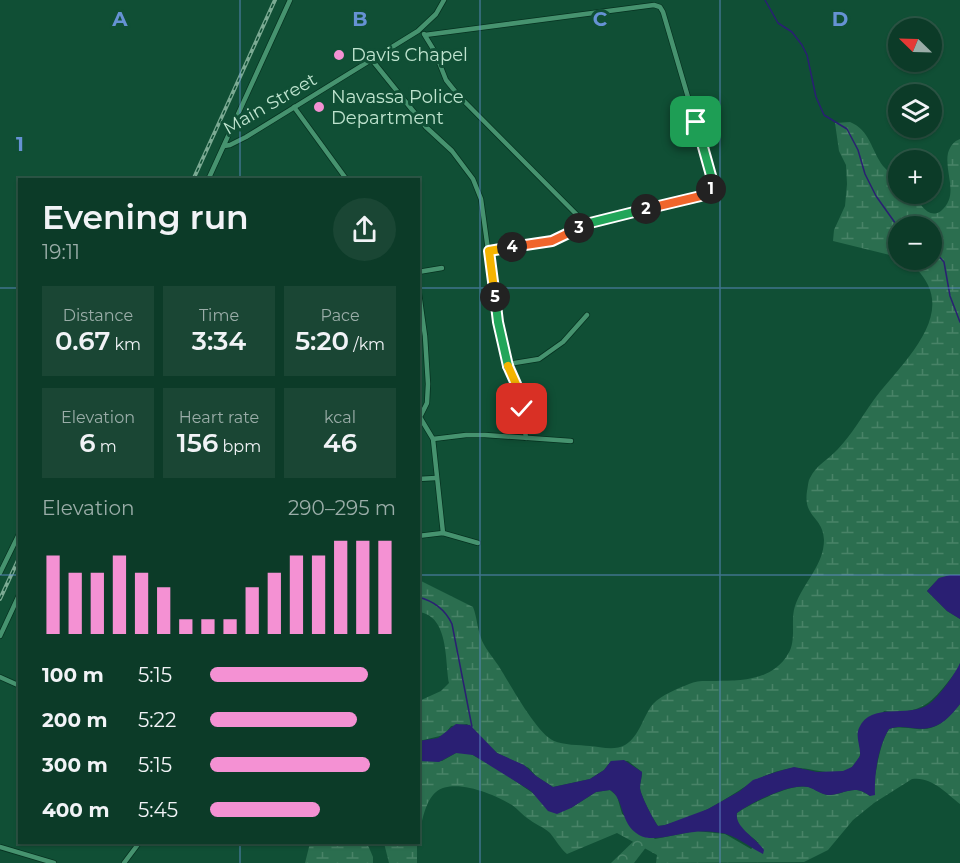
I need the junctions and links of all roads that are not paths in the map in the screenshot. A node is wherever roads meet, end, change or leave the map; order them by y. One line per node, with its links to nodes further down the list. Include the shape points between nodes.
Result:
1 (290, 0): 7 (street)
2 (444, 0): 3 (street, Main Street)
3 (420, 29): 4 (street); 5 (street, Main Street)
4 (425, 35): 10 (street, via 446,80 458,95); 10 (street, via 646,4 660,7 712,179 711,190 705,195)
5 (372, 60): 6 (street, Main Street); 11 (street, via 473,179 481,199)
6 (294, 107): 7 (street, Main Street); 9 (street)
7 (224, 146): 8 (street)
8 (209, 178)
9 (346, 178)
10 (586, 224): 11 (street, via 552,241)
11 (489, 251): 18 (street)
12 (442, 268): 13 (street)
13 (420, 272)
14 (420, 294): 16 (street)
15 (588, 315): 18 (street, via 563,342 539,359)
16 (426, 343): 17 (street); 19 (street, via 427,403)
17 (420, 344)
18 (508, 364): 20 (street)
19 (420, 414): 21 (street)
20 (526, 438): 21 (street, via 466,435); 22 (street)
21 (433, 439): 23 (street)
22 (571, 441)
23 (436, 478): 24 (street); 25 (street)
24 (420, 479)
25 (443, 533): 27 (street); 28 (street)
26 (18, 536): 29 (street)
27 (420, 536)
28 (478, 543)
29 (0, 573)
30 (18, 597): 31 (street)
31 (0, 636)
32 (0, 677): 33 (street)
33 (18, 685)
34 (138, 844): 37 (street)
35 (0, 847): 36 (street)
36 (54, 863)
37 (124, 863)

